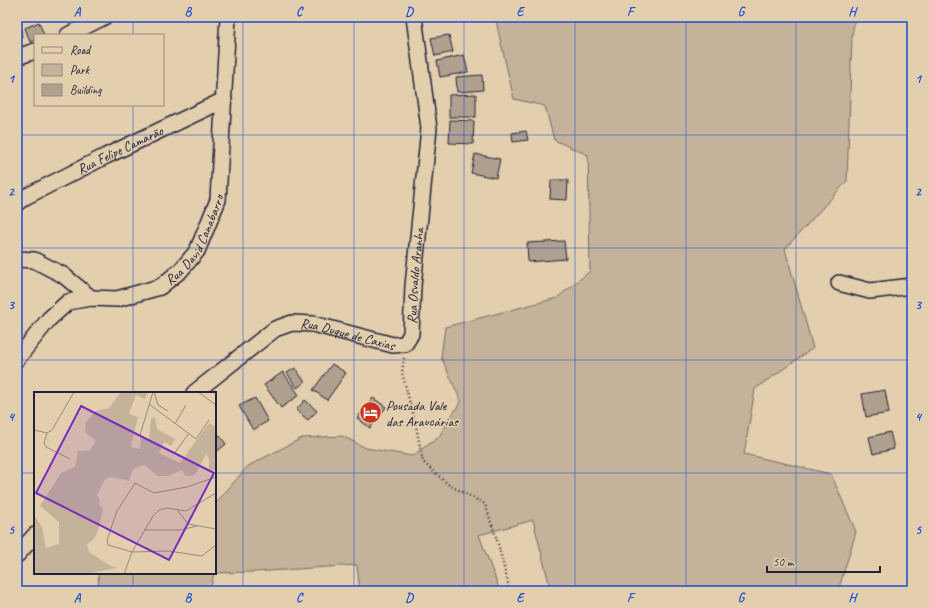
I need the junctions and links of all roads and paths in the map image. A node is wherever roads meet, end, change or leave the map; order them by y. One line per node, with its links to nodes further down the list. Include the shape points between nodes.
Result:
1 (104, 17): 4 (street)
2 (228, 17): 7 (street, Rua David Canabarro)
3 (414, 17): 13 (street, Rua Osvaldo Aranha, via 429,128 413,286 411,334)
4 (70, 34)
5 (34, 51): 6 (street)
6 (17, 57)
7 (224, 100): 8 (street, Rua Felipe Camarão, via 106,156); 12 (street, Rua David Canabarro, via 218,200 197,251 181,270 160,287 116,299)
8 (17, 203)
9 (17, 259): 12 (street, via 34,260 63,275)
10 (839, 283): 11 (street, via 870,291)
11 (912, 286)
12 (91, 298): 14 (street, Rua David Canabarro, via 68,302 49,319)
13 (405, 344): 15 (street, Rua Duque de Caxias, via 393,344 313,324 292,323 275,329); 18 (path, Rua Osvaldo Aranha, via 402,373 423,462 449,485 485,504)
14 (17, 359)
15 (195, 392)
16 (34, 536): 17 (street)
17 (17, 555)
18 (510, 591)

